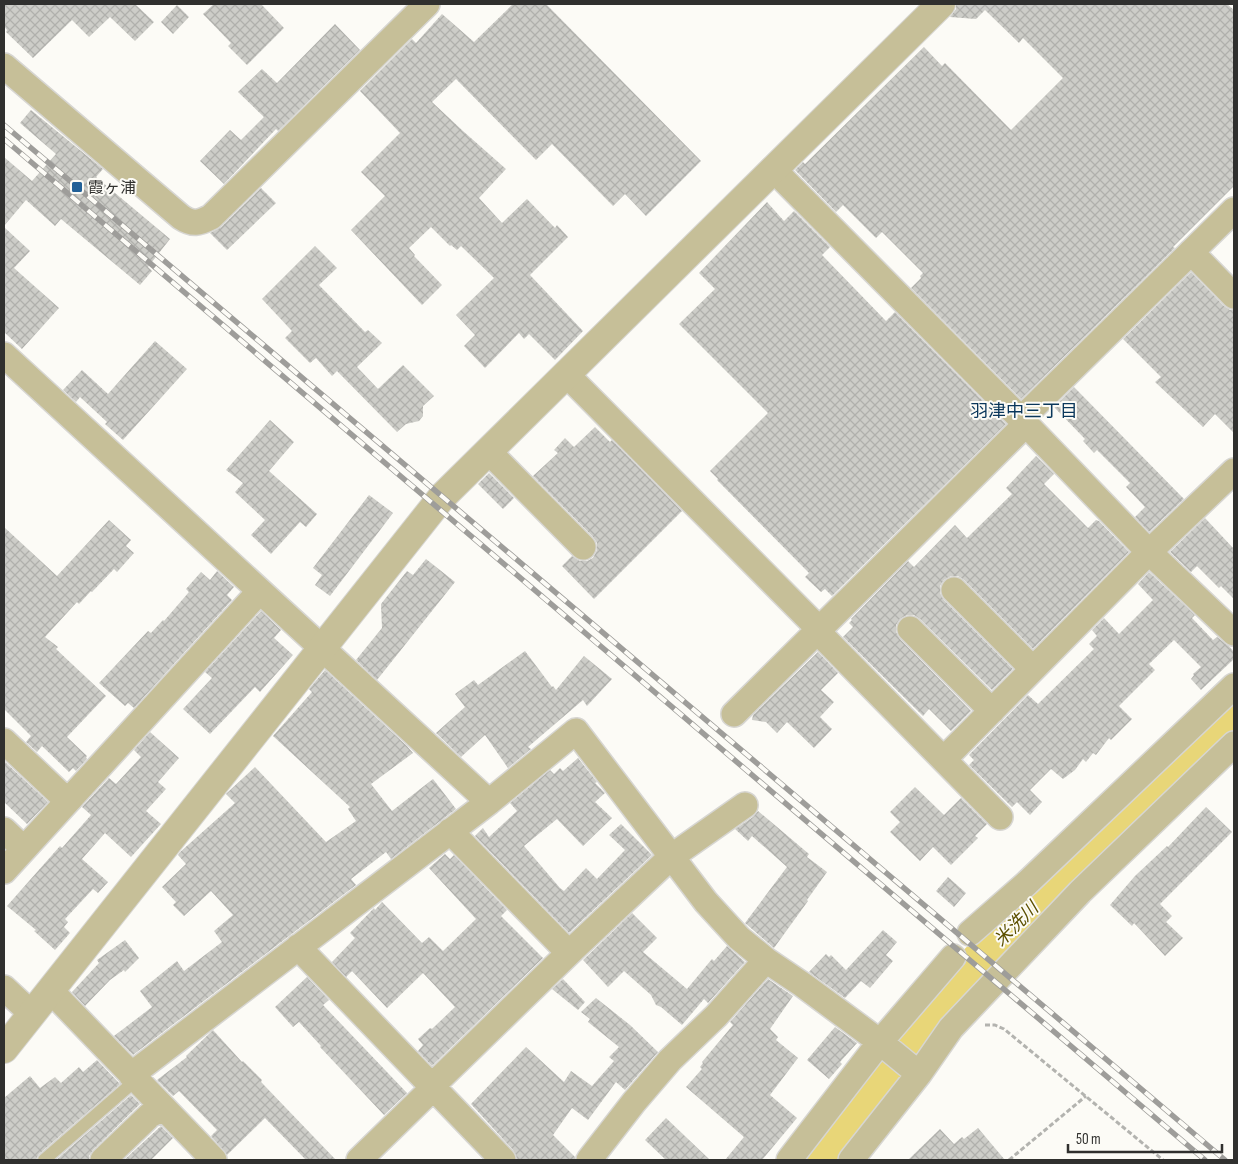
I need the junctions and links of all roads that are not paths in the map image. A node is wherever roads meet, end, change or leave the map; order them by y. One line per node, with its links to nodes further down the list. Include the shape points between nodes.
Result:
1 (427, 4): 3 (street, via 211,217 194,224 181,217)
2 (941, 4): 4 (street)
3 (4, 66)
4 (773, 169): 9 (street); 10 (street)
5 (1234, 210): 6 (street)
6 (1192, 252): 7 (street); 10 (street)
7 (1234, 296)
8 (4, 355): 16 (street)
9 (566, 374): 11 (street); 18 (street)
10 (1024, 422): 14 (street); 18 (street)
11 (488, 451): 13 (street); 20 (street, via 434,505)
12 (1234, 470): 14 (street)
13 (583, 546)
14 (1148, 552): 19 (street); 21 (street)
15 (954, 590): 21 (street)
16 (260, 591): 20 (street); 28 (street)
17 (910, 629): 23 (street)
18 (818, 631): 24 (street); 27 (street)
19 (1234, 633)
20 (321, 647): 29 (street); 43 (street)
21 (1033, 669): 23 (street)
22 (1234, 686): 37 (street)
23 (992, 711): 27 (street)
24 (734, 714)
25 (4, 740): 28 (street, via 58,793)
26 (1234, 744): 47 (street, via 1080,892 951,1028)
27 (944, 759): 31 (street)
28 (70, 799): 34 (street)
29 (489, 802): 33 (street); 35 (street, via 576,731)
30 (745, 805): 35 (street)
31 (1000, 817)
32 (4, 830): 34 (street)
33 (450, 831): 38 (street); 39 (street)
34 (24, 849): 36 (street)
35 (671, 858): 39 (street); 41 (street, via 706,902)
36 (4, 871)
37 (970, 933)
38 (298, 947): 48 (street); 49 (street)
39 (568, 953): 49 (street)
40 (953, 957): 45 (street)
41 (766, 960): 45 (street); 56 (street, via 716,1016 670,1060)
42 (4, 988): 44 (street)
43 (51, 991): 44 (street); 48 (street)
44 (32, 1014): 46 (street)
45 (882, 1044): 47 (street); 57 (street)
46 (4, 1049)
47 (917, 1072): 58 (street)
48 (134, 1078): 50 (street); 51 (lane)
49 (433, 1087): 54 (street); 55 (street)
50 (163, 1108): 52 (street, via 150,1115); 53 (street)
51 (44, 1160)
52 (103, 1160)
53 (214, 1160)
54 (359, 1160)
55 (503, 1160)
56 (590, 1160)
57 (790, 1160)
58 (851, 1160)

